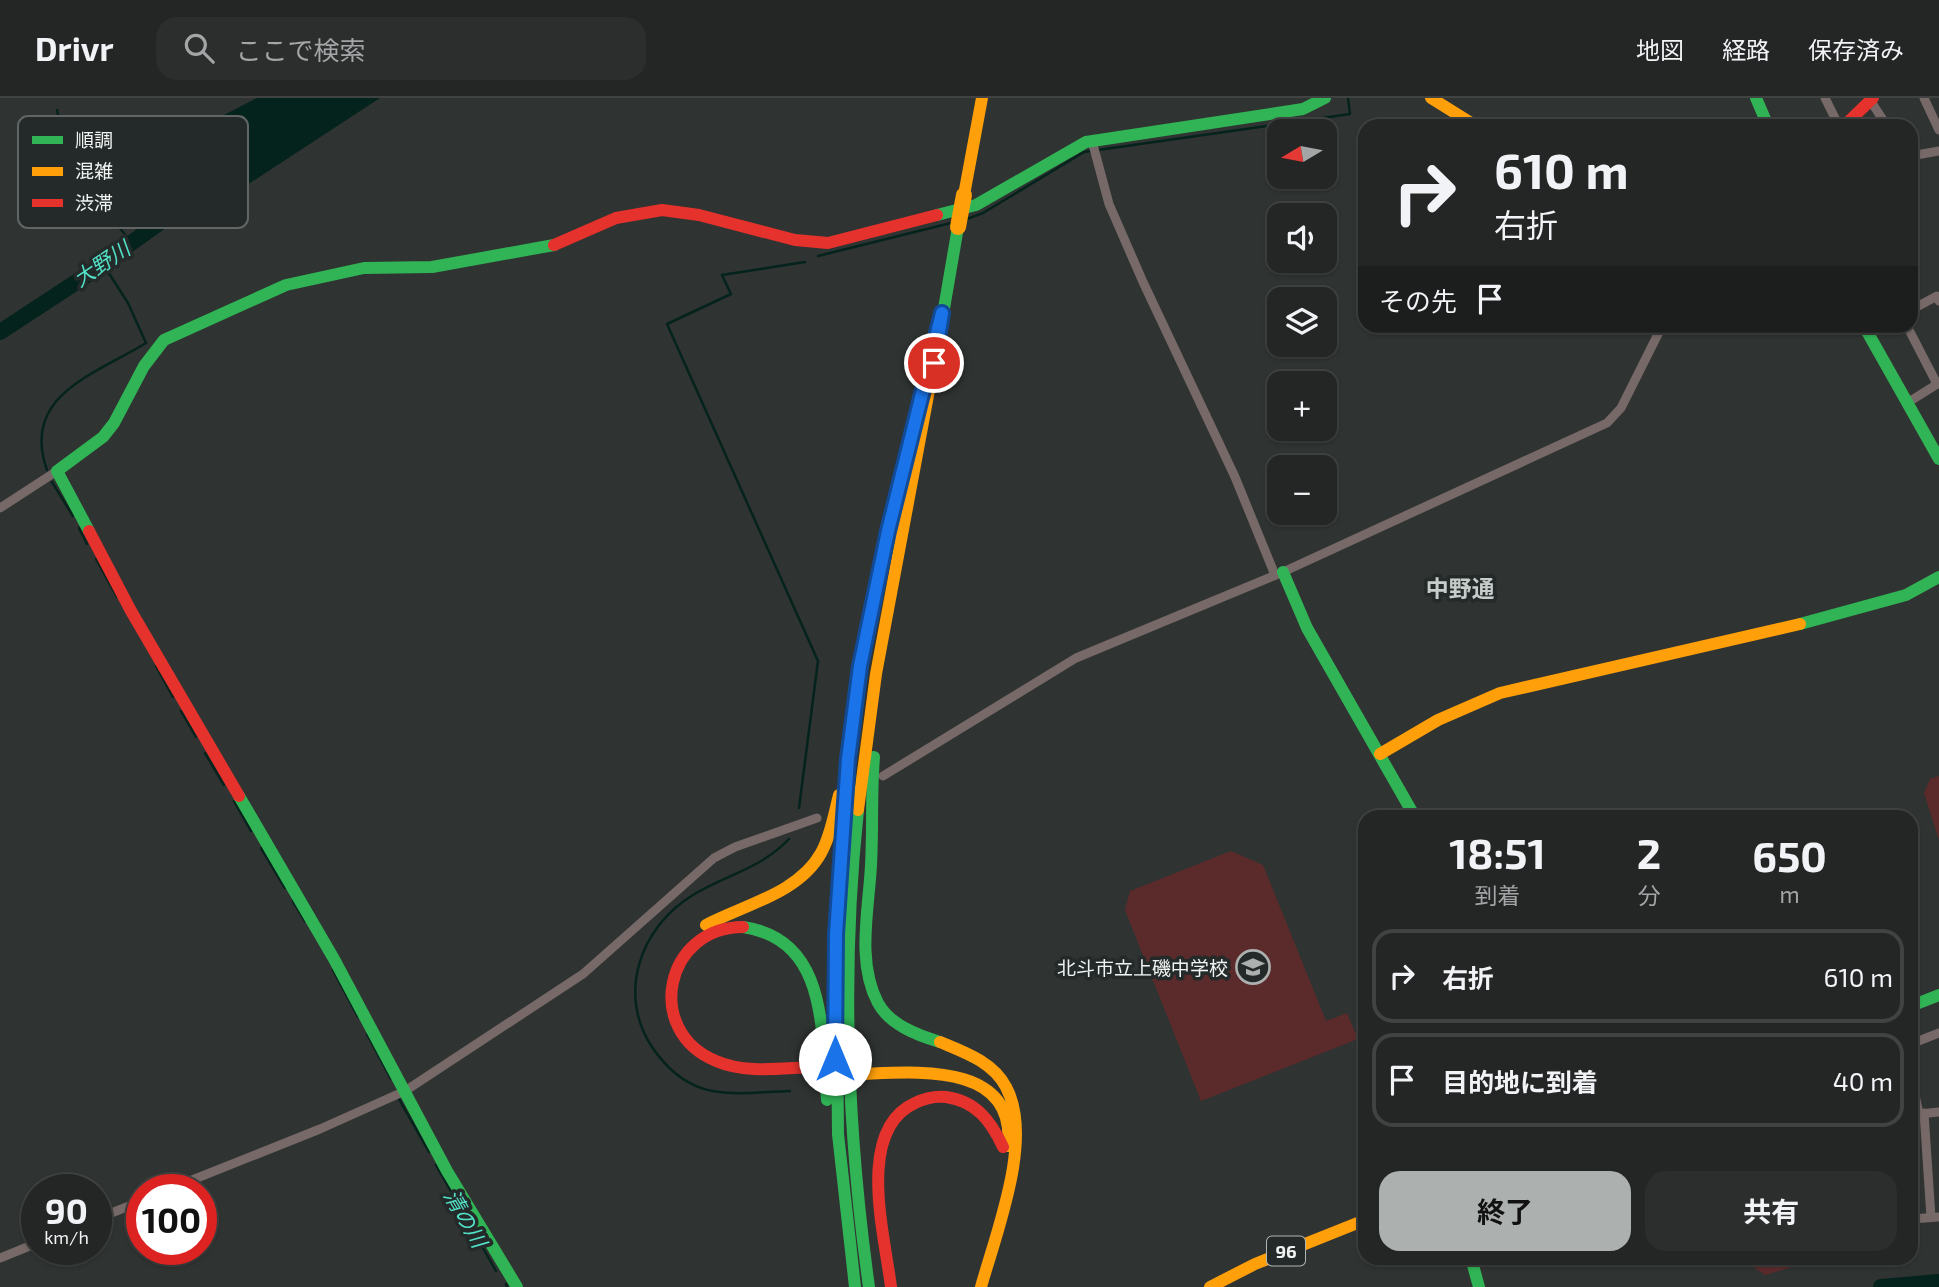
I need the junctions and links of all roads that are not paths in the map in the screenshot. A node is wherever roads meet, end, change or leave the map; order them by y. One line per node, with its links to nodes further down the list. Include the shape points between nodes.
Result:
1 (982, 98): 19 (main road, bridge)
2 (1325, 98): 14 (main road, via 1303,109)
3 (1432, 98): 8 (main road)
4 (1756, 98): 9 (main road)
5 (1825, 98): 10 (street)
6 (1924, 98): 13 (street)
7 (1872, 99): 11 (main road); 12 (street)
8 (1465, 119)
9 (1765, 119)
10 (1838, 119)
11 (1850, 119)
12 (1882, 119)
13 (1939, 130)
14 (1093, 148): 26 (main road, via 1075,147 976,205 828,243 662,210 617,218 559,244 507,256 432,267 364,268 286,285 164,340 103,437); 28 (street, via 1109,204 1143,282)
15 (1939, 151): 16 (street)
16 (1918, 155)
17 (1939, 301): 18 (street, via 1937,296)
18 (1918, 306)
19 (942, 313): 30 (main road); 32 (main road, via 888,531 860,666)
20 (1658, 333): 28 (street, via 1621,408 1607,424)
21 (1868, 333): 24 (main road)
22 (1911, 333): 23 (street)
23 (1938, 383): 24 (street)
24 (1907, 403): 25 (main road)
25 (1939, 458)
26 (57, 471): 27 (street); 40 (main road, via 131,611 334,959)
27 (0, 509)
28 (1279, 573): 31 (main road); 33 (street, via 1076,658)
29 (1939, 577): 31 (main road, via 1906,595 1804,623 1500,693 1438,720)
30 (885, 619): 43 (main road, via 873,764 868,942 873,990 894,1021 921,1036 963,1049 995,1070 1013,1098); 54 (main road, via 863,762 850,935 852,1133)
31 (1380, 754): 34 (main road)
32 (848, 759): 51 (main road, via 836,934 835,1036 839,1146); 51 (main road, via 818,857 787,886 695,931 667,963 661,1004 667,1029 693,1060 734,1074 813,1072 720,1063 688,1044 670,1003 671,982 688,948 723,927 763,929 779,937 803,962 817,1002 829,1130)
33 (883, 776)
34 (1411, 810)
35 (817, 818): 40 (street, via 714,858 583,974)
36 (1939, 995): 37 (main road)
37 (1918, 1003)
38 (1939, 1033): 39 (street)
39 (1918, 1041)
40 (405, 1091): 45 (street); 52 (main road, via 459,1193)
41 (1939, 1112): 42 (street)
42 (1918, 1114): 46 (street)
43 (1018, 1122): 44 (main road, via 992,1081 969,1067 945,1063 862,1069 960,1074 980,1084 994,1096 1006,1118); 57 (main road, via 1013,1168)
44 (1006, 1160): 55 (main road, via 990,1119 965,1099 926,1099 900,1113 881,1143 879,1168); 56 (main road)
45 (207, 1174)
46 (1935, 1217)
47 (1358, 1223): 58 (main road, 96)
48 (21, 1249): 49 (street)
49 (0, 1258)
50 (1473, 1265): 59 (main road)
51 (852, 1268): 53 (main road)
52 (517, 1287)
53 (855, 1287)
54 (869, 1287)
55 (891, 1287)
56 (972, 1287)
57 (981, 1287)
58 (1210, 1287)
59 (1479, 1287)

